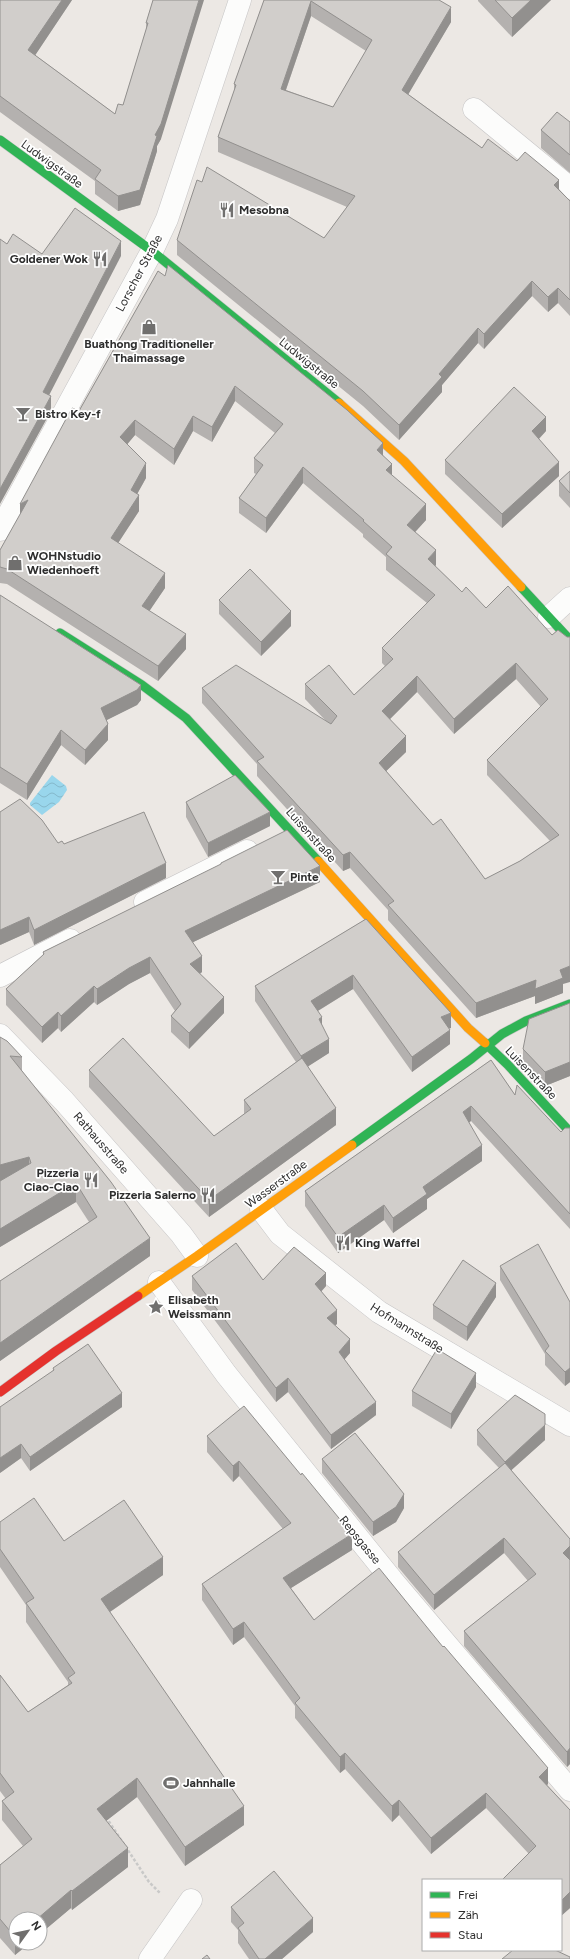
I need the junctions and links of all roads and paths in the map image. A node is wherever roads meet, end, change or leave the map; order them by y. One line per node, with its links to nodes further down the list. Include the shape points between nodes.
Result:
1 (240, 0): 5 (street, Lorscher Straße, via 167,219)
2 (474, 109): 4 (street)
3 (0, 140): 5 (street, Ludwigstraße)
4 (570, 188)
5 (152, 251): 6 (street, Lorscher Straße); 8 (street, Ludwigstraße, via 355,416 404,461)
6 (0, 530)
7 (570, 598): 8 (street)
8 (549, 617): 10 (street, Ludwigstraße)
9 (54, 629): 11 (street, Luisenstraße, via 142,685 186,718)
10 (570, 640)
11 (290, 830): 12 (street); 17 (street, Luisenstraße, via 462,1022)
12 (129, 910)
13 (86, 932): 14 (street)
14 (0, 976)
15 (570, 1004): 17 (street, Wasserstraße, via 526,1021 502,1034)
16 (0, 1035): 20 (street, Rathausstraße, via 64,1101 181,1234)
17 (487, 1046): 18 (street, Luisenstraße); 19 (street, Wasserstraße)
18 (570, 1132)
19 (261, 1209): 20 (street, Wasserstraße); 23 (street, Hofmannstraße, via 280,1234 379,1312)
20 (197, 1256): 21 (street, Wasserstraße)
21 (159, 1282): 22 (street, Wasserstraße); 24 (street, Repsgasse, via 226,1374 382,1568)
22 (0, 1392)
23 (570, 1425)
24 (570, 1790)
25 (103, 1814): 26 (path, via 149,1882)
26 (186, 1908): 27 (street)
27 (150, 1959)

